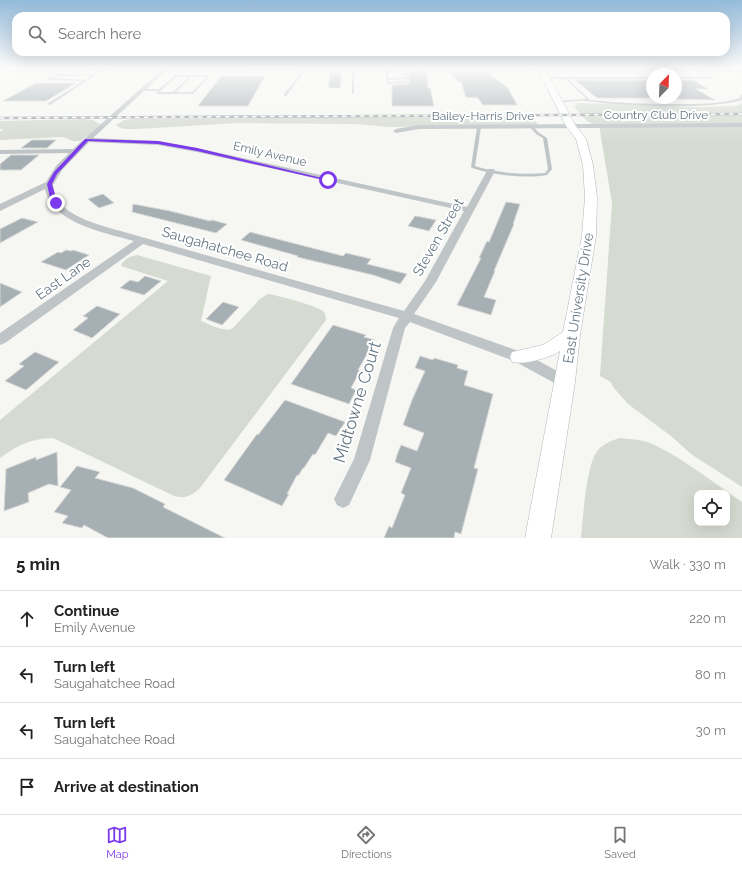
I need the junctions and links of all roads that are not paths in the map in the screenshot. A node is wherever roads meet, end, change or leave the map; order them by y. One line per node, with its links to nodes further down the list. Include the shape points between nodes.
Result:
1 (66, 92): 13 (lane)
2 (141, 92): 19 (street)
3 (158, 92): 8 (lane)
4 (194, 92): 8 (lane)
5 (287, 92): 9 (lane)
6 (553, 92): 12 (main road, East University Drive)
7 (582, 92): 11 (lane)
8 (174, 93)
9 (285, 95)
10 (742, 96): 11 (lane, via 741,99 714,104)
11 (588, 101): 12 (lane)
12 (559, 102): 16 (main road, East University Drive)
13 (49, 104)
14 (742, 125): 16 (street, Country Club Drive)
15 (531, 126): 16 (street, Bailey-Harris Drive); 17 (street, Bailey-Harris Drive); 22 (lane, via 536,133 545,138 550,168 546,174 538,176)
16 (571, 126): 28 (main road, East University Drive, via 585,152 591,197 589,236)
17 (479, 127): 18 (street, Bailey-Harris Drive, via 419,127); 22 (lane, via 473,167)
18 (396, 131)
19 (86, 140): 20 (street); 25 (street, Emily Avenue, via 158,143 197,150)
20 (75, 151): 21 (street); 23 (street)
21 (0, 152)
22 (491, 171): 25 (street, Steven Street)
23 (49, 184): 24 (street); 26 (street, Saugahatchee Road, via 56,203 74,218)
24 (0, 208)
25 (470, 210): 27 (street, Steven Street, via 430,282)
26 (142, 240): 27 (street, Saugahatchee Road); 29 (street, East Lane)
27 (406, 316): 30 (street, Saugahatchee Road); 32 (street, Midtowne Court, via 399,328 362,460)
28 (570, 335): 30 (main road, via 548,350); 31 (main road, East University Drive)
29 (0, 340)
30 (519, 357): 31 (street, Saugahatchee Road)
31 (565, 382): 33 (main road, East University Drive)
32 (343, 499)
33 (538, 538)

